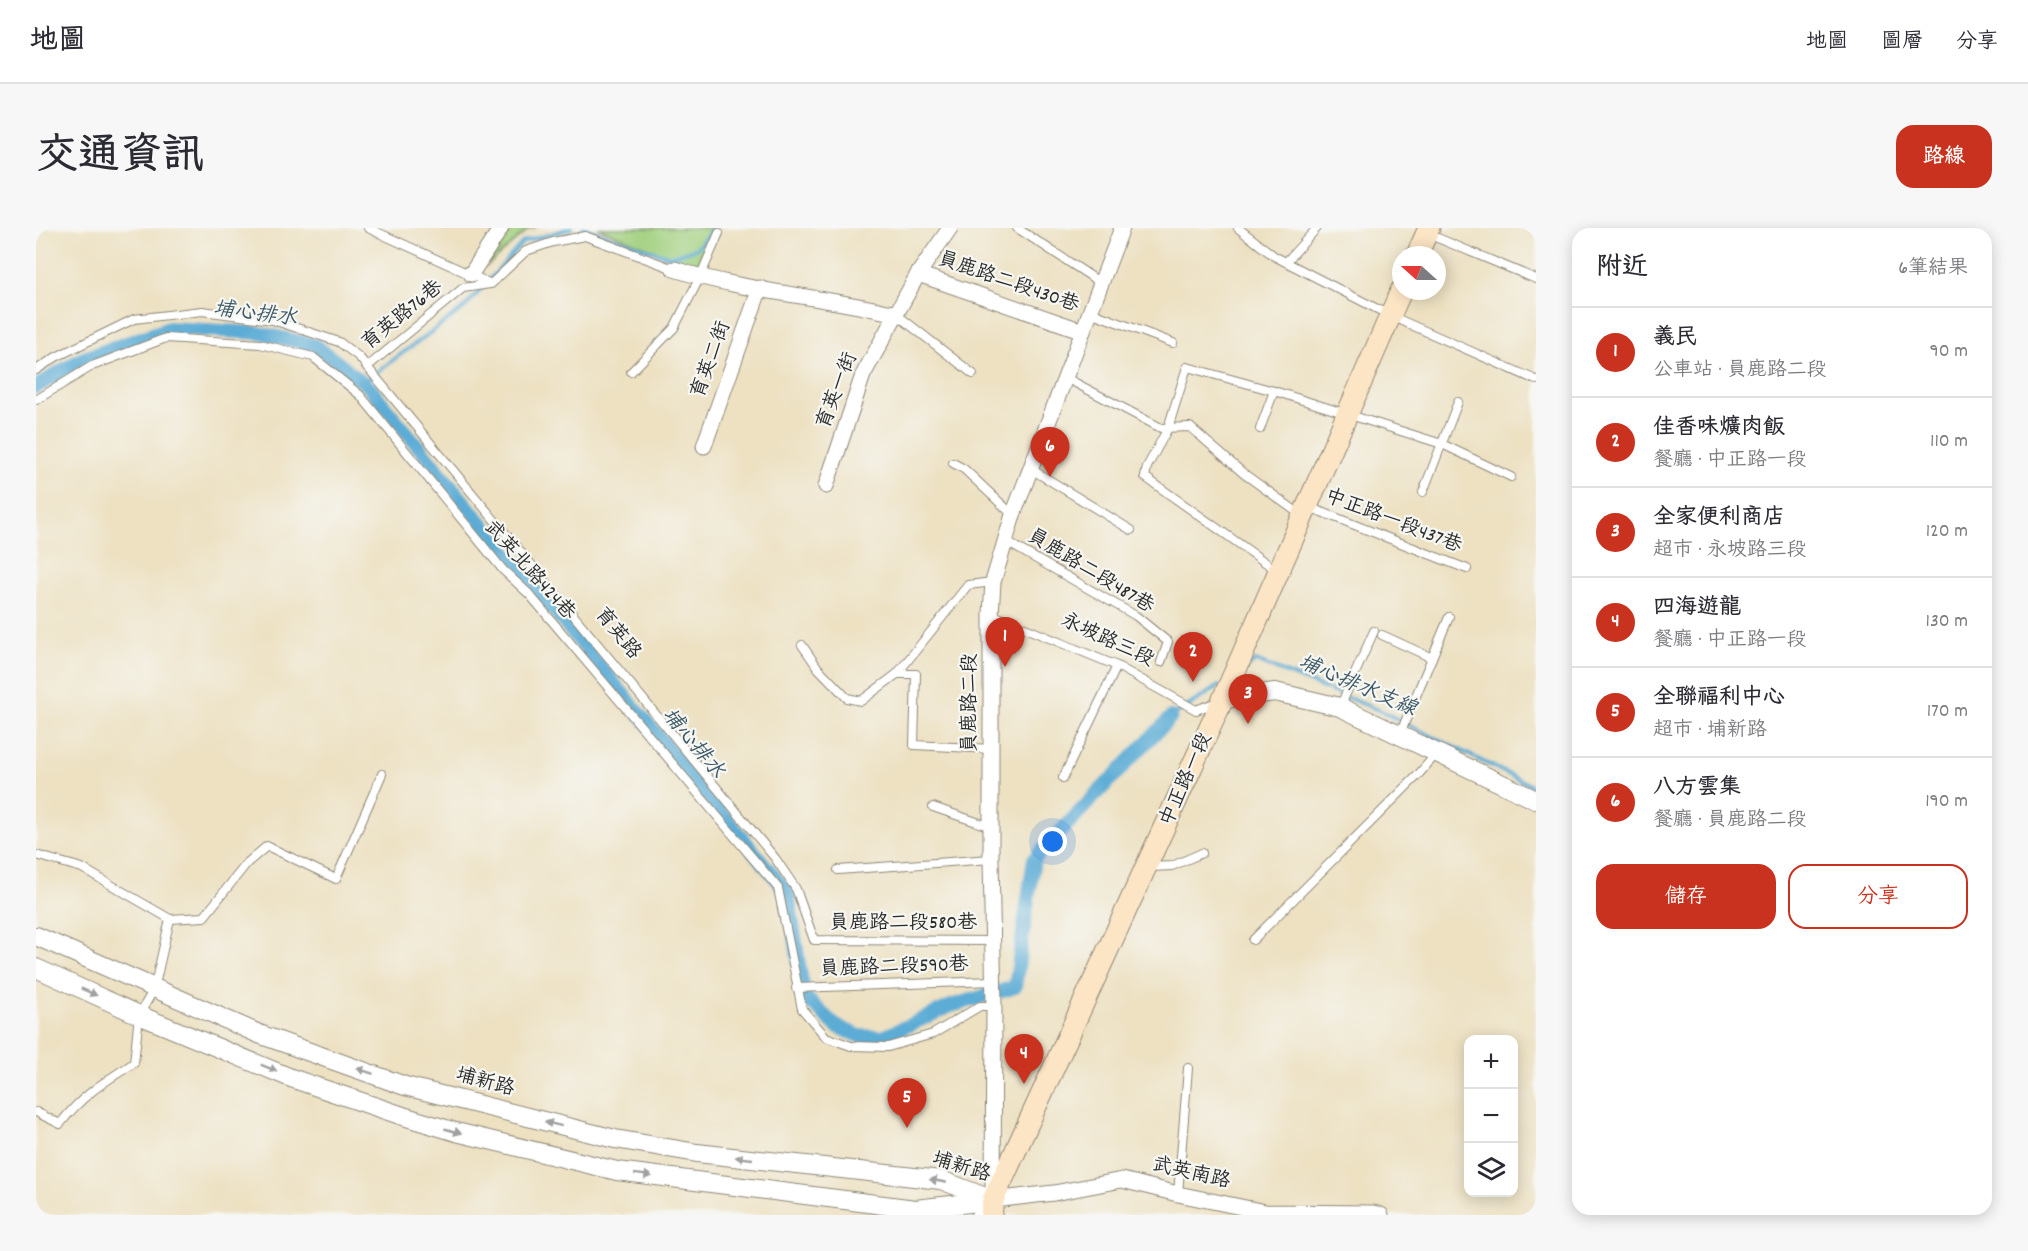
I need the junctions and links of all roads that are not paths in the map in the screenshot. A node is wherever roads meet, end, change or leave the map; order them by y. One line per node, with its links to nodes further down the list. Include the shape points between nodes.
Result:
1 (368, 228): 13 (lane)
2 (501, 228): 13 (street)
3 (950, 228): 14 (street)
4 (1017, 228): 17 (lane)
5 (1122, 228): 17 (street, 員鹿路二段)
6 (1238, 228): 11 (lane)
7 (1317, 228): 11 (lane)
8 (1428, 231): 10 (main road); 16 (lane)
9 (719, 233): 15 (lane)
10 (1421, 246)
11 (1286, 262): 23 (lane)
12 (674, 269): 15 (street); 18 (lane, via 585,236 526,250)
13 (471, 274): 18 (lane)
14 (918, 274): 22 (street); 24 (street, 員鹿路二段430巷)
15 (700, 277): 19 (street); 28 (lane, via 674,328)
16 (1536, 279)
17 (1101, 283): 21 (street, 員鹿路二段)
18 (491, 284): 26 (lane, 育英路76巷, via 463,288)
19 (760, 288): 22 (street); 39 (street, 育英二街)
20 (1397, 300): 23 (main road, 中正路一段)
21 (1090, 312): 24 (street, 員鹿路二段); 25 (lane)
22 (896, 314): 29 (lane); 43 (street, 育英一街, via 863,375)
23 (1391, 316): 31 (lane); 35 (main road, 中正路一段)
24 (1083, 331): 30 (street, 員鹿路二段)
25 (1173, 343)
26 (367, 367): 27 (lane, 育英路76巷, via 339,342 273,320 202,311 134,319); 78 (lane, 育英路, via 775,858 796,889)
27 (36, 369)
28 (631, 372)
29 (973, 374)
30 (1066, 378): 36 (lane, 中正路一段437巷, via 1161,428); 41 (street, 員鹿路二段)
31 (1536, 380)
32 (1274, 391): 35 (lane); 36 (lane, via 1187,367); 37 (lane)
33 (36, 400): 83 (lane, 武英北路424巷, via 92,366 166,338 260,344 313,357 360,395 503,570 530,594 778,888)
34 (1458, 402): 38 (lane)
35 (1347, 414): 38 (lane); 45 (main road, 中正路一段)
36 (1168, 428): 45 (lane, 中正路一段437巷, via 1190,428 1243,473); 50 (lane, via 1145,477)
37 (1260, 429)
38 (1442, 444): 42 (lane); 44 (lane)
39 (704, 446)
40 (953, 463): 46 (lane)
41 (1031, 469): 46 (street, 員鹿路二段); 47 (lane)
42 (1511, 477)
43 (826, 486)
44 (1423, 492)
45 (1305, 511): 49 (lane, 中正路一段437巷); 50 (main road, 中正路一段)
46 (1013, 515): 48 (street, 員鹿路二段)
47 (1131, 530)
48 (1005, 541): 51 (street, 員鹿路二段); 58 (lane, 員鹿路二段487巷, via 1136,616 1168,642)
49 (1467, 569)
50 (1279, 572): 61 (main road, 中正路一段)
51 (993, 582): 52 (street, 員鹿路二段); 60 (lane, via 968,585)
52 (991, 614): 59 (lane, 永坡路三段); 64 (street, 員鹿路二段)
53 (1449, 617): 57 (lane)
54 (1374, 631): 62 (lane)
55 (1382, 635): 57 (lane)
56 (802, 645): 60 (lane, via 848,698 861,701)
57 (1432, 658): 63 (lane)
58 (1161, 662)
59 (1117, 666): 61 (lane, 永坡路三段, via 1196,710); 67 (lane)
60 (897, 674): 64 (lane, via 916,674 914,745)
61 (1224, 699): 62 (street, 永坡路三段, via 1275,692); 74 (main road, 中正路一段)
62 (1340, 706): 63 (street, 永坡路三段)
63 (1400, 734): 65 (street, 永坡路三段)
64 (993, 749): 70 (street, 員鹿路二段)
65 (1438, 752): 68 (street, 永坡路三段); 80 (lane)
66 (382, 774): 76 (lane, via 336,879 267,846 247,863 204,917)
67 (1063, 778)
68 (1536, 800)
69 (933, 807): 70 (lane)
70 (992, 827): 73 (street, 員鹿路二段)
71 (1202, 853): 74 (lane, via 1172,866)
72 (36, 855): 76 (lane, via 82,868)
73 (991, 859): 75 (lane); 79 (street, 員鹿路二段)
74 (1147, 867): 90 (main road, 中正路一段)
75 (838, 870)
76 (170, 919): 84 (lane)
77 (36, 936): 84 (street, 埔新路)
78 (814, 940): 79 (lane, 員鹿路二段580巷)
79 (993, 940): 82 (street, 員鹿路二段)
80 (1253, 940)
81 (36, 968): 86 (street, 埔新路, one-way to 86)
82 (994, 981): 83 (lane, 員鹿路二段590巷); 85 (street, 員鹿路二段)
83 (796, 988): 85 (lane, 武英北路424巷, via 802,1009 826,1037 851,1046 888,1047 933,1034 980,1006)
84 (154, 989): 86 (lane); 90 (street, 埔新路, one-way to 84, via 941,1180 697,1153 615,1139 405,1086 259,1034)
85 (994, 1006): 90 (street, 員鹿路二段)
86 (139, 1015): 88 (lane, via 134,1063 98,1086 60,1124); 90 (street, 埔新路, one-way to 90, via 291,1078 403,1116 617,1171 915,1209)
87 (1188, 1068): 89 (lane)
88 (36, 1112)
89 (1178, 1194): 90 (street, 武英南路, via 1122,1180); 92 (street, 武英南路, via 1265,1212)
90 (994, 1210): 91 (lane)
91 (975, 1215)
92 (1381, 1215)

